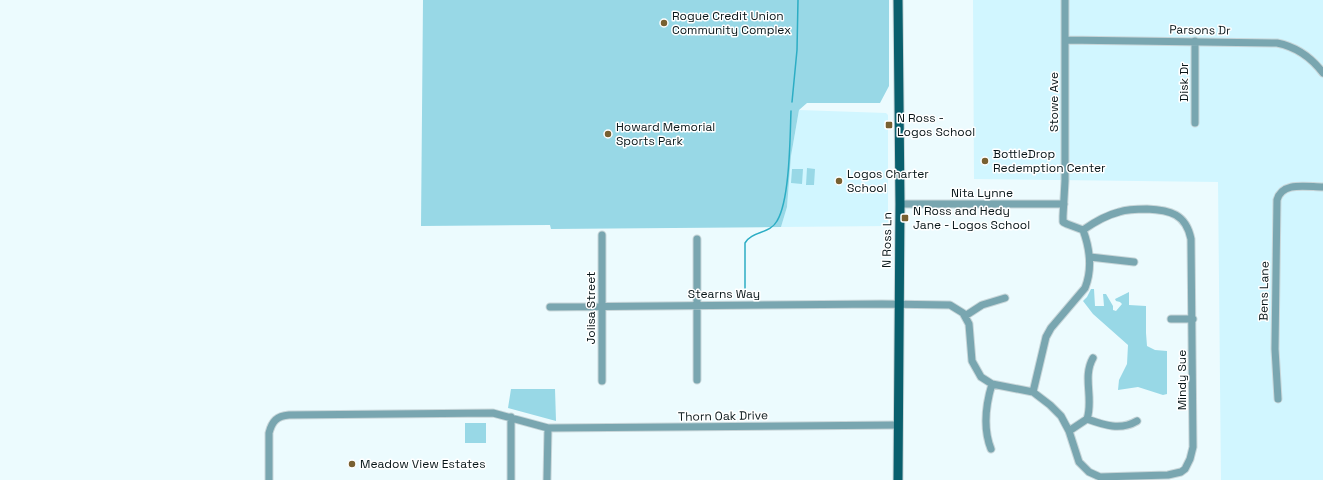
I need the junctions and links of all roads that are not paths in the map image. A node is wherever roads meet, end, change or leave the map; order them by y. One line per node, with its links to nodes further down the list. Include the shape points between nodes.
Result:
1 (898, 0): 8 (main road, N Ross Ln)
2 (1065, 0): 3 (street, Stowe Ave)
3 (1065, 40): 4 (street, Parsons Dr); 9 (street, Stowe Ave)
4 (1195, 41): 5 (street, Parsons Dr, via 1283,44 1296,48 1310,58); 6 (street, Disk Dr)
5 (1323, 73)
6 (1195, 123)
7 (1323, 187): 28 (street, Bens Lane, via 1287,187 1278,194 1275,349)
8 (900, 204): 9 (street, Nita Lynne); 16 (main road, N Ross Ln)
9 (1064, 204): 10 (street, Stowe Ave, via 1063,222)
10 (1083, 230): 13 (street); 22 (street, Mindy Sue, via 1118,212 1143,209 1162,210 1182,219 1190,231 1191,239)
11 (602, 235): 19 (street, Jolisa Street)
12 (697, 239): 17 (street)
13 (1090, 257): 14 (street); 27 (street, via 1085,288 1046,336)
14 (1134, 262)
15 (1005, 298): 20 (street, via 982,305)
16 (899, 304): 17 (street, Stearns Way); 20 (street, Stearns Way, via 950,305); 32 (main road, N Ross Ln)
17 (696, 305): 19 (street, Stearns Way); 24 (street)
18 (550, 307): 19 (street, Stearns Way)
19 (601, 307): 25 (street, Jolisa Street)
20 (965, 316): 26 (street, via 971,332 973,366 981,377)
21 (1171, 319): 22 (street)
22 (1193, 319): 34 (street, Mindy Sue, via 1193,442 1190,460 1181,472 1160,476 1100,477 1089,472 1079,462)
23 (1094, 358): 30 (street, via 1088,370)
24 (697, 380)
25 (602, 381)
26 (992, 384): 27 (street); 35 (street, via 986,415)
27 (1033, 392): 34 (street, Mindy Sue, via 1061,416)
28 (1278, 399)
29 (511, 417): 33 (street, Thorn Oak Drive); 36 (street, Thorn Oak Drive, via 493,413 283,415 275,419 269,432); 37 (street)
30 (1087, 419): 31 (street, via 1117,426); 34 (street)
31 (1137, 421)
32 (898, 425): 33 (street, Thorn Oak Drive); 39 (main road, N Ross Ln)
33 (548, 428): 38 (street)
34 (1069, 431)
35 (991, 449)
36 (269, 480)
37 (511, 480)
38 (547, 480)
39 (898, 480)

